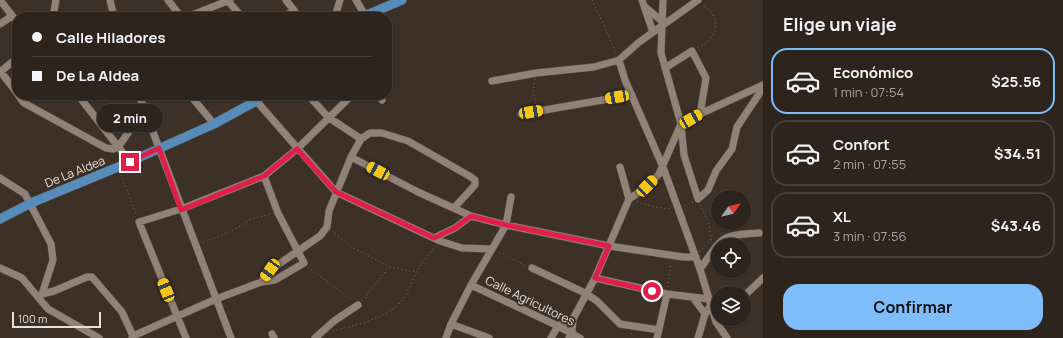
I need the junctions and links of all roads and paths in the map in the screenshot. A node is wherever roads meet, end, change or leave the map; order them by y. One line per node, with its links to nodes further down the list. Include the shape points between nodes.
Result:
1 (0, 0): 23 (street)
2 (56, 0): 15 (street)
3 (110, 0): 16 (street)
4 (168, 0): 17 (street)
5 (229, 0): 18 (street); 19 (street)
6 (286, 0): 14 (street)
7 (340, 0): 20 (street)
8 (356, 0): 21 (street)
9 (402, 0): 22 (main road)
10 (592, 0): 28 (path)
11 (663, 0): 24 (street)
12 (700, 2): 24 (street); 27 (path, via 710,12 716,27 707,43)
13 (644, 4): 24 (street); 26 (street)
14 (294, 11)
15 (54, 12)
16 (113, 12)
17 (177, 12)
18 (199, 12)
19 (238, 12)
20 (336, 12)
21 (361, 12)
22 (373, 12)
23 (12, 16): 25 (street)
24 (663, 23): 26 (street); 30 (street, via 661,53)
25 (0, 24)
26 (653, 32): 28 (street)
27 (692, 51): 30 (street); 48 (street, via 706,78)
28 (619, 60): 32 (street, via 594,67); 37 (street)
29 (12, 62): 31 (street)
30 (665, 68): 52 (street)
31 (0, 71): 35 (street)
32 (536, 73): 33 (street); 46 (path, via 534,100)
33 (492, 81)
34 (763, 84): 48 (street)
35 (12, 86)
36 (763, 88): 67 (street, via 737,127 732,149 716,171 708,190)
37 (632, 95): 46 (street); 61 (street)
38 (22, 100): 54 (street, via 106,148 113,149)
39 (82, 100): 54 (street)
40 (141, 100): 49 (street)
41 (194, 100): 51 (street)
42 (251, 100): 51 (main road, De La Aldea)
43 (258, 100): 56 (street)
44 (313, 100): 50 (street)
45 (347, 100): 50 (street)
46 (541, 111): 47 (street)
47 (521, 114)
48 (700, 114): 52 (street)
49 (146, 115): 54 (street, via 130,130); 55 (street)
50 (328, 117): 53 (street); 56 (street)
51 (214, 124): 55 (main road, De La Aldea)
52 (681, 124): 61 (street); 67 (street, via 684,155)
53 (361, 139): 57 (street); 69 (street, via 370,133 382,133 408,141 472,176 475,185)
54 (119, 146): 58 (street)
55 (159, 148): 58 (main road, De La Aldea); 70 (street)
56 (297, 149): 62 (street); 64 (street)
57 (351, 157): 64 (street); 69 (street)
58 (130, 162): 59 (main road, De La Aldea)
59 (118, 167): 68 (main road, De La Aldea); 75 (path)
60 (620, 167): 66 (street)
61 (663, 167): 66 (street, via 647,186); 71 (street)
62 (264, 176): 70 (street); 72 (street)
63 (0, 178): 68 (street, via 25,194)
64 (336, 192): 77 (street, via 329,211); 80 (street)
65 (511, 197): 76 (street)
66 (629, 199): 71 (path, via 654,207); 83 (street)
67 (698, 200): 71 (path); 81 (path, via 709,223)
68 (31, 203): 74 (main road, De La Aldea); 103 (street, via 51,244 53,260)
69 (454, 208): 73 (street)
70 (181, 210): 75 (street); 84 (street)
71 (677, 210): 89 (street)
72 (278, 213): 84 (path, via 251,219 234,230); 86 (street)
73 (471, 216): 76 (street); 80 (street)
74 (0, 218)
75 (139, 222): 109 (street)
76 (506, 225): 83 (street); 85 (street)
77 (327, 227): 86 (street, via 320,236); 91 (path, via 352,247)
78 (759, 233): 79 (street)
79 (725, 238)
80 (437, 240): 85 (street, via 462,248); 95 (path)
81 (710, 240): 82 (path); 89 (path)
82 (711, 244)
83 (609, 246): 87 (street); 96 (street)
84 (196, 247): 104 (street)
85 (491, 249): 93 (path); 99 (street)
86 (297, 251): 90 (street); 98 (street, via 270,270)
87 (672, 254): 89 (street); 102 (path)
88 (711, 254): 94 (street)
89 (696, 257): 94 (street)
90 (304, 263): 98 (street, via 275,280); 107 (path)
91 (389, 267): 95 (path); 107 (path)
92 (0, 268): 103 (street, via 22,278)
93 (532, 268): 101 (street)
94 (700, 269): 106 (street)
95 (417, 272): 115 (path, via 410,289 397,306 376,318)
96 (595, 278): 101 (street); 102 (street)
97 (763, 278): 100 (street)
98 (261, 282): 104 (street)
99 (471, 285): 111 (street); 112 (street, Calle Agricultores)
100 (751, 289)
101 (586, 293): 110 (street); 114 (street, via 620,324)
102 (667, 294): 105 (street); 114 (street)
103 (40, 296): 117 (street, via 92,277 122,312); 118 (street, via 48,309)
104 (216, 299): 109 (street); 120 (street)
105 (694, 299): 106 (street); 108 (street)
106 (710, 302): 108 (street)
107 (358, 305): 121 (street)
108 (705, 314): 127 (street)
109 (176, 316): 117 (street); 119 (street)
110 (573, 319): 112 (street); 116 (street)
111 (451, 324): 122 (street); 123 (street)
112 (558, 326): 116 (street, Calle Agricultores); 124 (street)
113 (721, 326): 128 (street)
114 (659, 330): 126 (street)
115 (331, 332)
116 (570, 335): 125 (street, Calle Agricultores)
117 (132, 337)
118 (99, 338)
119 (186, 338)
120 (231, 338)
121 (315, 338)
122 (446, 338)
123 (488, 338)
124 (551, 338)
125 (580, 338)
126 (657, 338)
127 (698, 338)
128 (727, 338)

